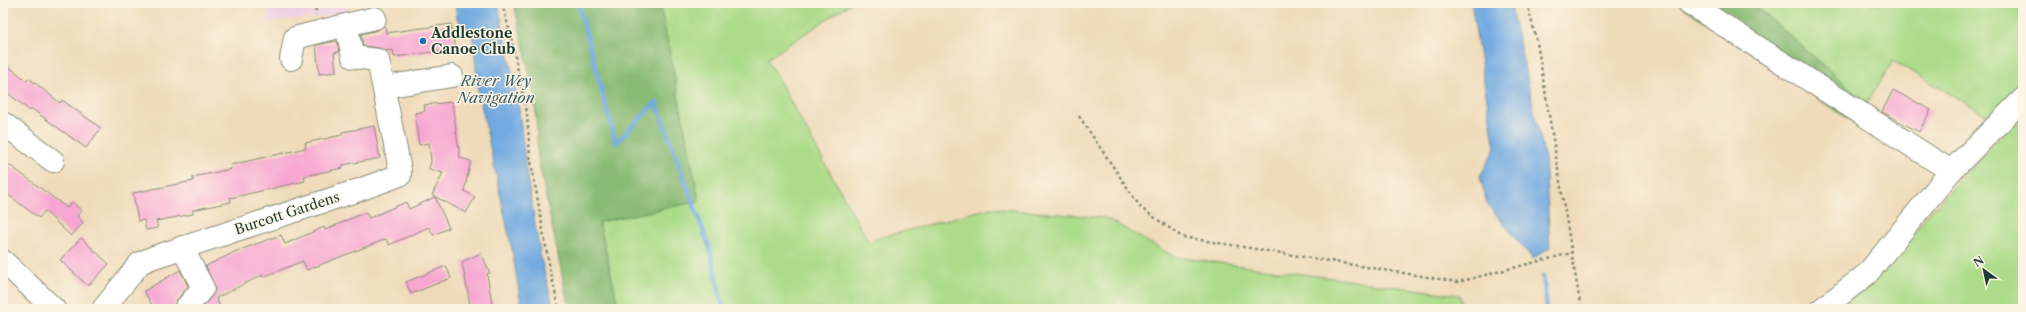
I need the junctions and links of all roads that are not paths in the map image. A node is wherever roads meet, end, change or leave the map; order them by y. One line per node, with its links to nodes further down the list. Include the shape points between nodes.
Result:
1 (1689, 3): 10 (street)
2 (375, 18): 3 (street)
3 (346, 25): 4 (street, via 295,38); 6 (street, via 352,57 378,60)
4 (291, 59)
5 (452, 76): 6 (street)
6 (384, 84): 11 (street, Burcott Gardens, via 400,175)
7 (2023, 98): 10 (street)
8 (3, 123): 9 (street)
9 (53, 161)
10 (1951, 171): 16 (street, via 1867,274)
11 (182, 247): 14 (street, Burcott Gardens, via 140,263); 15 (street, via 203,288)
12 (3, 261): 13 (street)
13 (54, 309)
14 (103, 309)
15 (185, 309)
16 (1822, 309)

